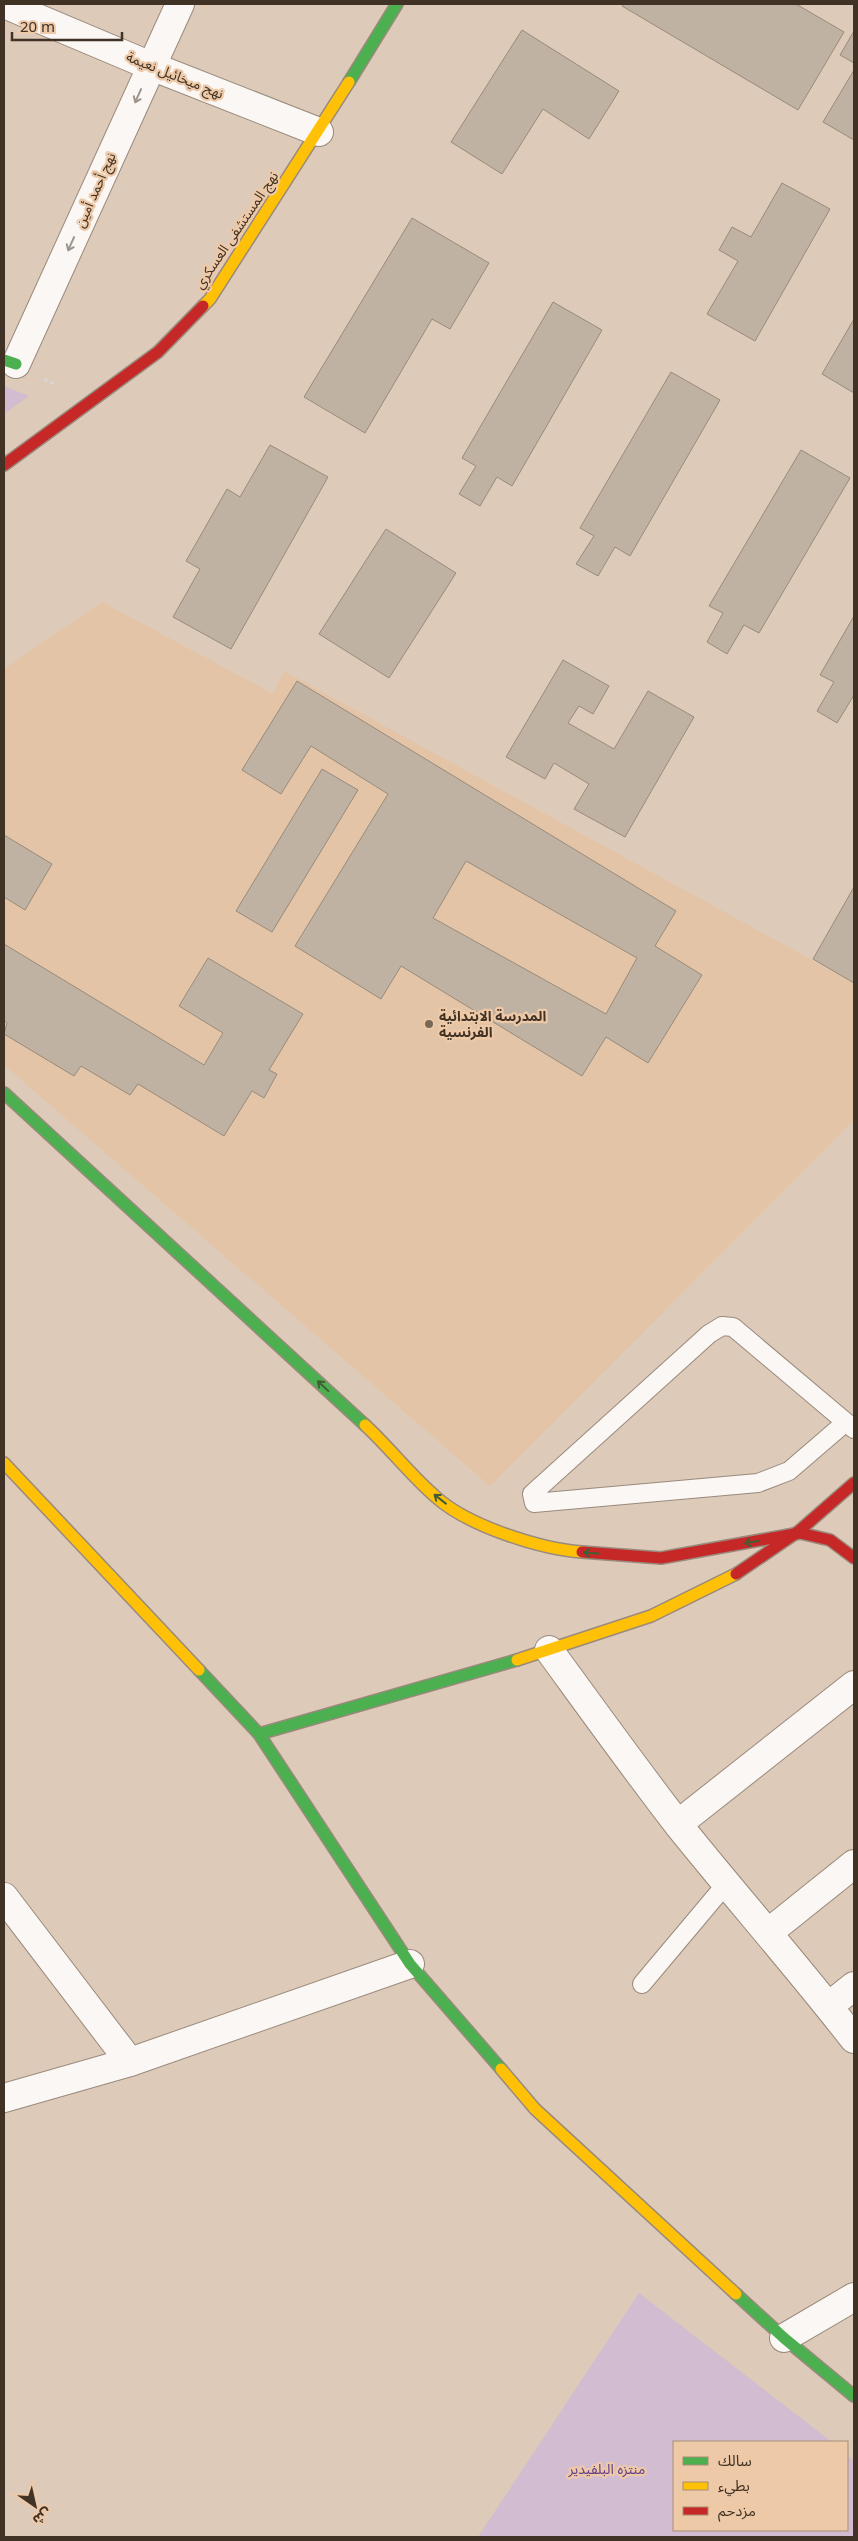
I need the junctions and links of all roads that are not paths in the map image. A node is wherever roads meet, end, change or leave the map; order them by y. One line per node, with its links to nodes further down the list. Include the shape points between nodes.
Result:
1 (4, 4): 4 (street, نهج ميخائيل نعيمة)
2 (180, 4): 4 (street, نهج أحمد أمين)
3 (397, 4): 5 (street, نهج المستشفى العسكري)
4 (151, 66): 5 (street, نهج ميخائيل نعيمة); 6 (street, نهج أحمد أمين, one-way to 6)
5 (320, 132): 7 (street, نهج المستشفى العسكري, via 210,299 158,352)
6 (10, 362)
7 (4, 465)
8 (4, 1093): 12 (street, one-way to 8, via 661,1558 557,1550 472,1521 438,1499 372,1432)
9 (850, 1426): 9 (lane, via 790,1471 758,1483 534,1503 532,1499 532,1494 709,1334 722,1326 733,1327)
10 (4, 1463): 16 (street)
11 (854, 1482): 12 (street)
12 (800, 1533): 13 (street, via 833,1540); 14 (street, via 694,1597 630,1624)
13 (854, 1558)
14 (549, 1650): 16 (street, via 384,1701); 17 (street)
15 (854, 1685): 17 (street)
16 (259, 1734): 22 (street)
17 (678, 1824): 19 (street)
18 (854, 1864): 21 (street)
19 (726, 1884): 21 (street); 23 (lane)
20 (4, 1897): 27 (street)
21 (770, 1932): 25 (street)
22 (410, 1964): 27 (street); 30 (street, via 535,2109)
23 (642, 1984)
24 (854, 1986): 25 (street)
25 (829, 2006): 26 (street)
26 (854, 2039)
27 (130, 2062): 28 (street)
28 (4, 2098)
29 (854, 2297): 30 (street)
30 (784, 2338): 31 (street)
31 (854, 2396)

